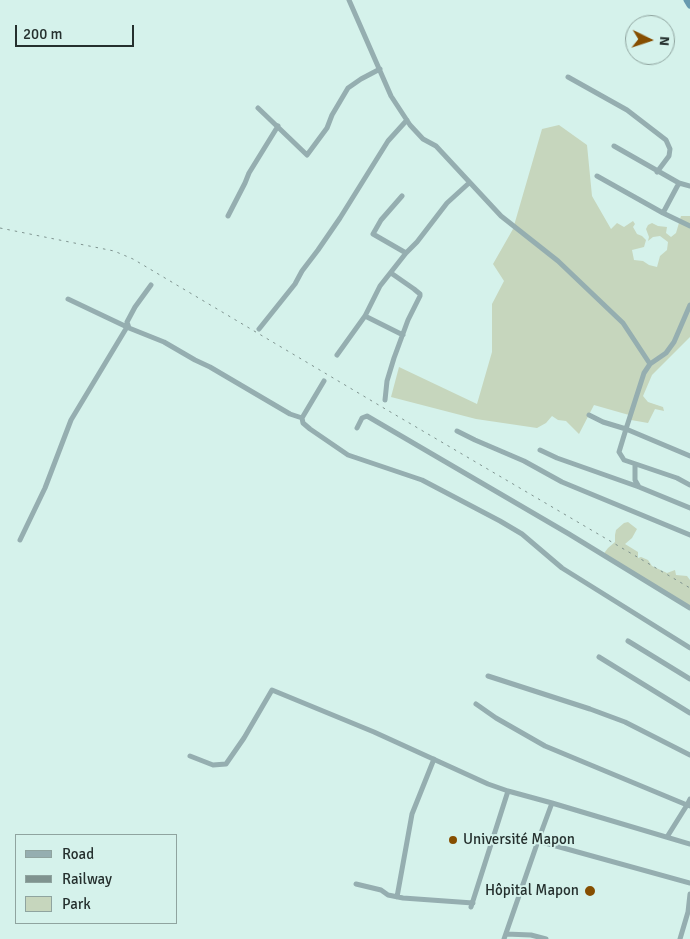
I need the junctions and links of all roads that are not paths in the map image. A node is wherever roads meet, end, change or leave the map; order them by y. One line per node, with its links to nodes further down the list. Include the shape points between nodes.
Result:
1 (348, 0): 2 (street)
2 (380, 69): 5 (street); 6 (street, via 348,88 327,128 307,155)
3 (568, 77): 8 (street, via 627,110 666,140 669,156)
4 (258, 108): 6 (street)
5 (406, 120): 10 (street, via 423,139 436,146); 24 (street, via 388,141 295,284)
6 (278, 126): 15 (street, via 249,173)
7 (614, 146): 8 (street)
8 (657, 172): 11 (street)
9 (597, 176): 14 (street)
10 (469, 183): 17 (street, via 447,203); 27 (street, via 501,216 558,261 623,323)
11 (678, 183): 12 (street); 14 (street)
12 (690, 186)
13 (402, 196): 17 (street, via 373,234)
14 (663, 213): 16 (street)
15 (228, 216)
16 (690, 226)
17 (406, 253): 18 (street)
18 (391, 273): 22 (street); 25 (street, via 420,295)
19 (151, 284): 23 (street, via 135,307)
20 (68, 298): 23 (street)
21 (690, 305): 27 (street, via 666,354)
22 (364, 316): 25 (street); 26 (street)
23 (127, 327): 31 (street, via 161,340); 42 (street, via 71,420 45,488)
24 (259, 329)
25 (403, 335): 29 (street, via 387,381)
26 (337, 355)
27 (650, 364): 33 (street, via 644,373)
28 (324, 381): 31 (street)
29 (385, 400)
30 (589, 415): 33 (street)
31 (302, 418): 45 (street, via 310,429 343,452 422,480 522,534 562,568)
32 (357, 428): 43 (street, via 362,418 367,416)
33 (626, 429): 36 (street); 37 (street, via 619,454)
34 (457, 431): 41 (street, via 562,482)
35 (540, 450): 39 (street)
36 (690, 456)
37 (635, 464): 38 (street); 39 (street, via 635,480)
38 (690, 485)
39 (639, 486): 40 (street)
40 (690, 508)
41 (690, 535)
42 (20, 540)
43 (690, 608)
44 (628, 640): 48 (street)
45 (690, 648)
46 (599, 657): 50 (street)
47 (488, 676): 51 (street, via 590,708)
48 (690, 679)
49 (476, 704): 57 (street, via 545,746)
50 (690, 713)
51 (690, 755)
52 (190, 756): 53 (street, via 213,765 226,764 272,690)
53 (434, 759): 54 (street); 64 (street, via 412,814)
54 (508, 791): 56 (street); 64 (street, via 472,905)
55 (690, 799): 57 (street)
56 (552, 803): 58 (street); 59 (street)
57 (688, 805): 58 (street)
58 (667, 837): 60 (street)
59 (538, 841): 61 (street); 65 (street)
60 (690, 844)
61 (690, 883)
62 (356, 884): 64 (street)
63 (690, 894): 67 (street)
64 (397, 897)
65 (505, 937): 66 (street, via 530,935)
66 (546, 939)
67 (680, 939)

